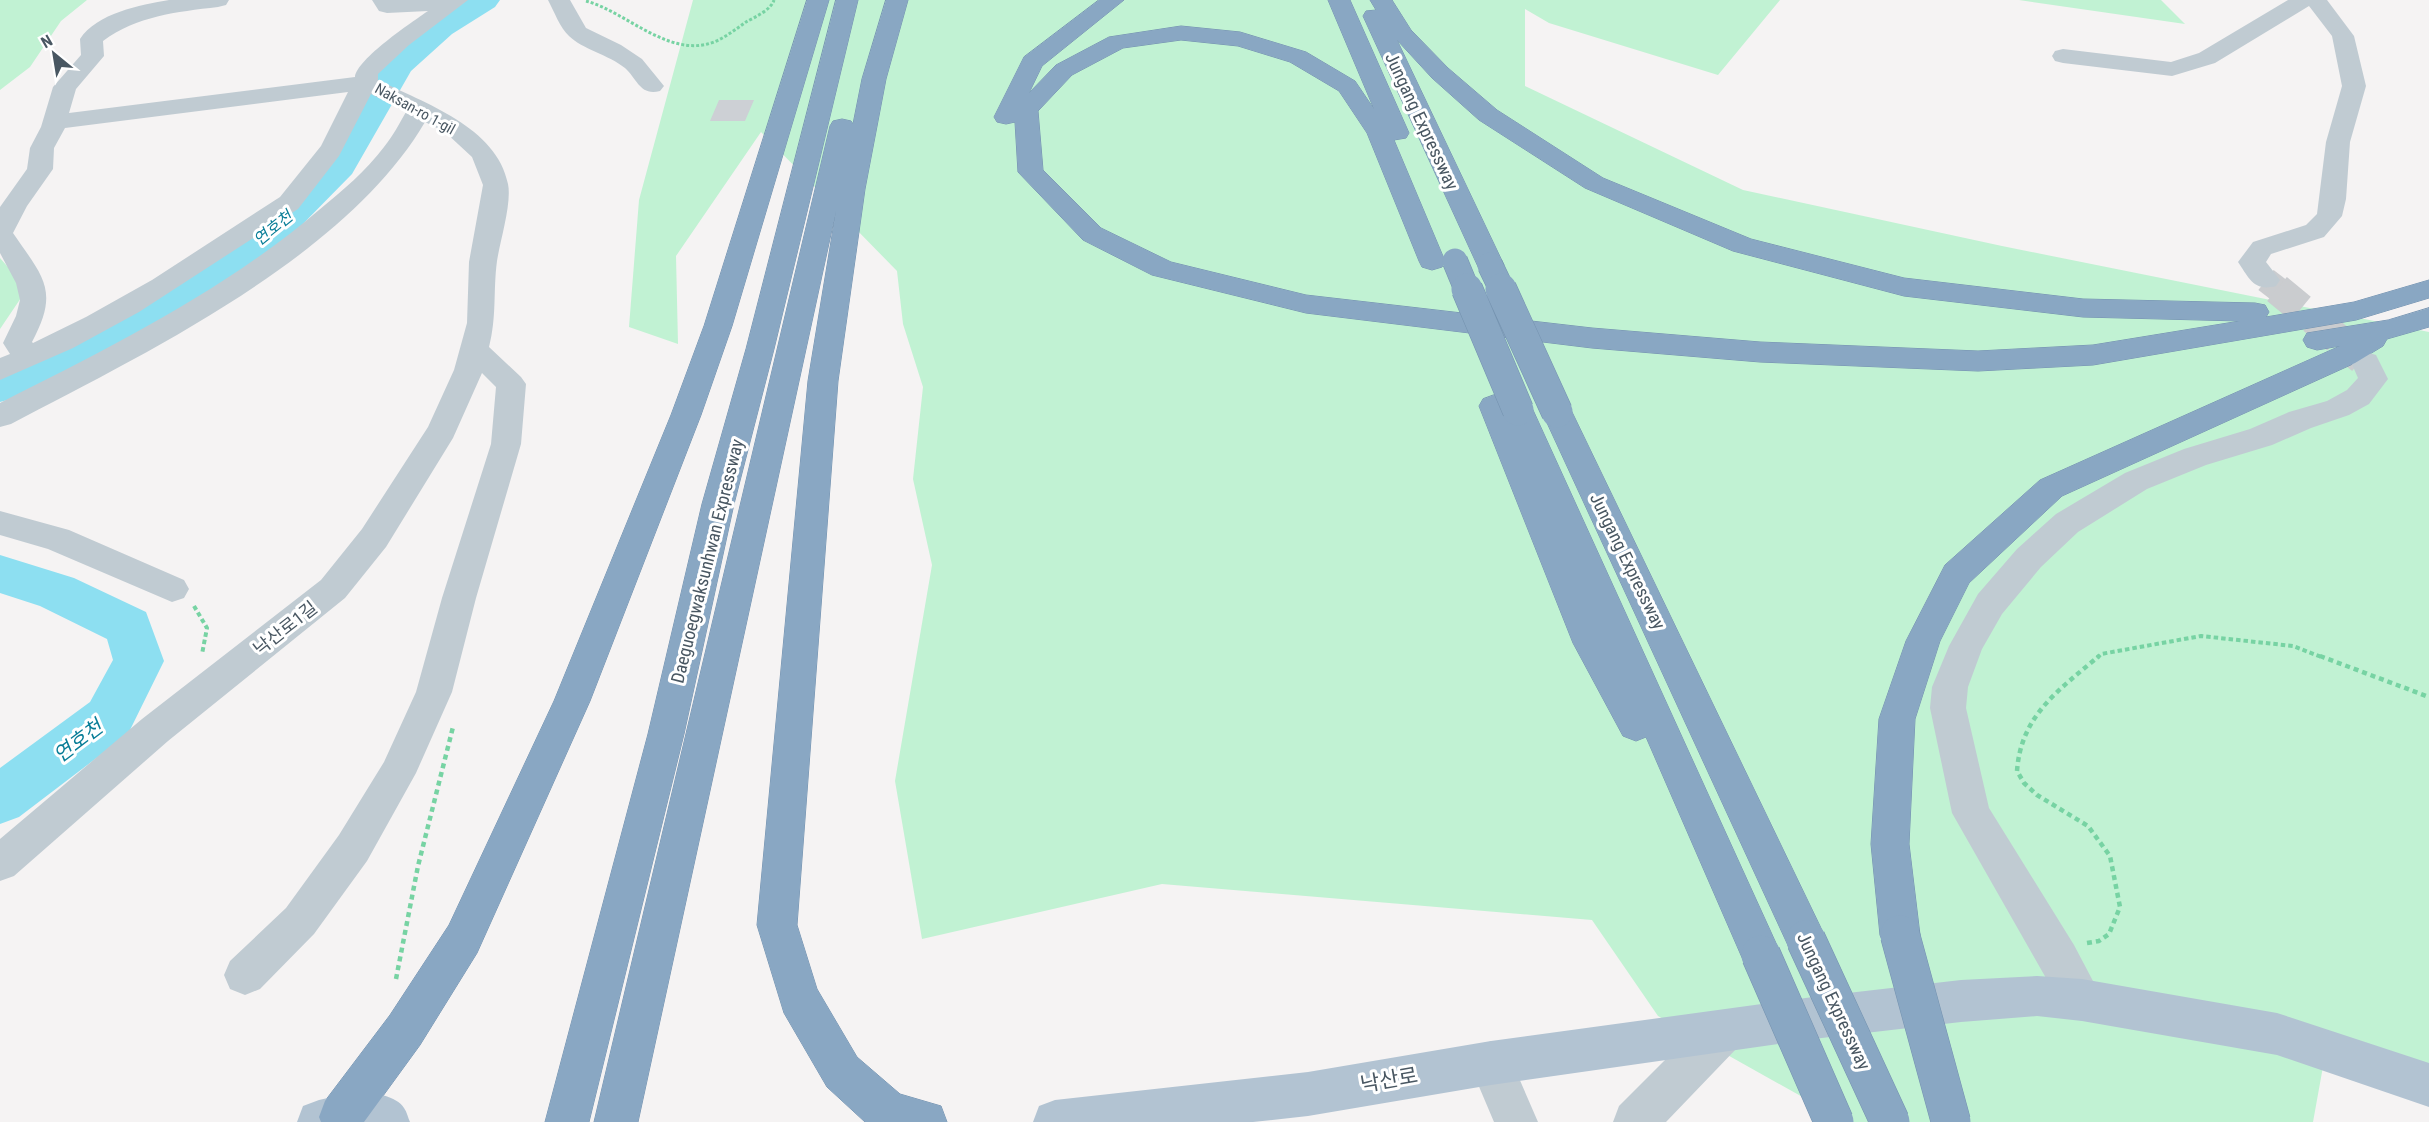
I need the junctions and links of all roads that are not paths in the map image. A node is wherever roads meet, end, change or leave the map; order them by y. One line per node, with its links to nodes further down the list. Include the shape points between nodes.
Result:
1 (218, 0): 19 (street, via 141,13 119,19 103,29 91,39 93,56 65,87)
2 (383, 0): 14 (street, via 387,6)
3 (559, 0): 17 (street, via 577,32 634,64)
4 (818, 0): 40 (highway, via 718,326 572,701 463,939 405,1030)
5 (847, 0): 42 (highway, Daeguoegwaksunhwan Expressway, via 718,504 666,734)
6 (874, 0): 43 (highway, Daeguoegwaksunhwan Expressway)
7 (897, 0): 44 (highway, via 874,79 852,189 823,381 777,925 799,998 842,1072 889,1114)
8 (1113, 0): 26 (highway, via 1032,62 1006,114 1014,178 1072,244 1157,285 1309,320 1590,359 1767,373 2001,378 2103,374)
9 (1339, 0): 21 (highway, Jungang Expressway, via 1394,128)
10 (1366, 0): 49 (highway, Jungang Expressway, bridge)
11 (1381, 0): 24 (highway, via 1403,34 1488,115 1594,183 1742,245 1904,287 2083,309)
12 (2303, 0): 15 (street, via 2207,58 2172,69)
13 (2316, 0): 22 (street, via 2343,36 2354,86 2338,142 2329,216 2315,231 2262,248 2252,262)
14 (453, 3): 16 (street, Naksan-ro 1-gil, via 401,40 367,72)
15 (2064, 56)
16 (366, 83): 18 (street, Naksan-ro 1-gil); 19 (street); 28 (street, via 329,152 289,203 138,299 69,339)
17 (652, 86)
18 (420, 110): 27 (street, Naksan-ro 1-gil, via 454,128 483,154 496,185 483,262 481,322); 31 (street, via 392,154 367,182 269,263 150,335)
19 (54, 122): 20 (street, via 42,148 40,169)
20 (0, 233): 28 (street, via 24,271 34,299 17,343)
21 (1444, 261): 24 (highway, via 1379,133 1347,86 1298,57 1240,39 1181,33 1117,42 1064,69 1026,110 1031,172 1092,234 1162,269 1306,304 1592,338 1760,352 1978,361 2092,355); 48 (highway, Jungang Expressway, bridge, via 1506,408 1754,939)
22 (2266, 280)
23 (2429, 289): 24 (highway)
24 (2356, 311)
25 (2429, 317): 26 (highway)
26 (2389, 329): 50 (highway, bridge, via 2344,356 2051,488 1957,574 1923,641 1897,720 1890,844 1900,935)
27 (474, 349): 34 (street, 낙산로1길, via 469,370 442,430 374,538 333,589 155,730); 35 (street, via 511,384 506,444 434,692 397,773 353,848 300,921)
28 (28, 357): 30 (street)
29 (2366, 362): 36 (street, via 2373,380 2348,403 2136,481 2067,523 2029,558 1990,604 1966,646 1950,687 1948,708 1971,813)
30 (0, 370)
31 (0, 416)
32 (0, 524): 33 (street, via 57,539)
33 (172, 590)
34 (0, 863)
35 (245, 975)
36 (2082, 1000): 37 (main road, 낙산로, via 2037,996 1961,1001); 39 (main road, 낙산로, via 2277,1034)
37 (1723, 1032): 38 (main road, 낙산로); 47 (street)
38 (1491, 1062): 45 (main road, 낙산로, via 1308,1094); 46 (street)
39 (2429, 1085)
40 (330, 1119): 41 (main road, via 359,1112)
41 (388, 1122)
42 (567, 1122)
43 (616, 1122)
44 (925, 1122)
45 (1055, 1122)
46 (1516, 1122)
47 (1635, 1122)
48 (1834, 1122)
49 (1890, 1122)
50 (1951, 1122)

